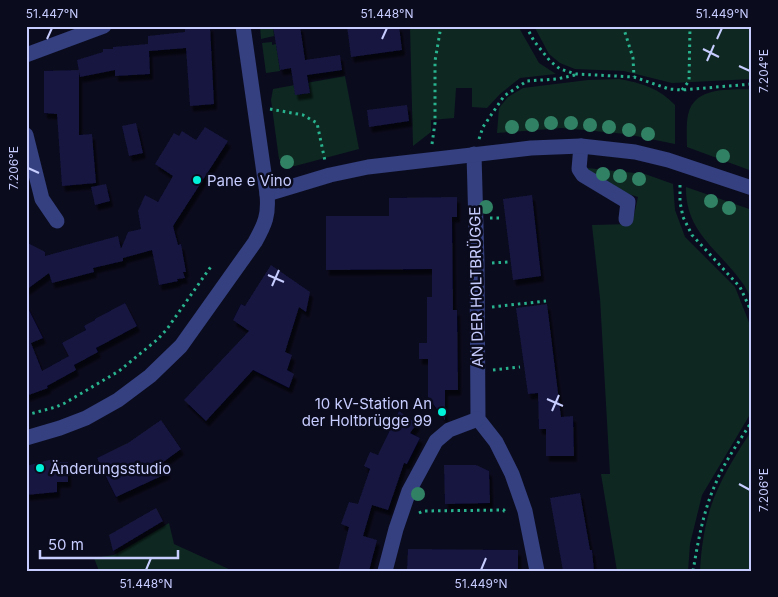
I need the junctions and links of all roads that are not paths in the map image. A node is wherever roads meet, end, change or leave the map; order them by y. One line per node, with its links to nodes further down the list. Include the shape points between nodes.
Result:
1 (243, 26): 8 (street)
2 (97, 27): 3 (street)
3 (26, 55)
4 (26, 135): 10 (street, via 42,199)
5 (581, 146): 6 (street); 7 (street, via 668,160); 9 (street, via 580,169 583,175 628,202)
6 (474, 154): 8 (street, via 368,167); 11 (street, AN DER HOLTBRÜGGE)
7 (752, 188)
8 (267, 194): 12 (street, via 265,225 181,346 150,376 118,400 86,418)
9 (626, 219)
10 (57, 221)
11 (478, 419): 13 (street, via 449,430 436,441 414,480); 14 (street, via 496,442 512,474 525,511)
12 (26, 438)
13 (384, 571)
14 (537, 571)

